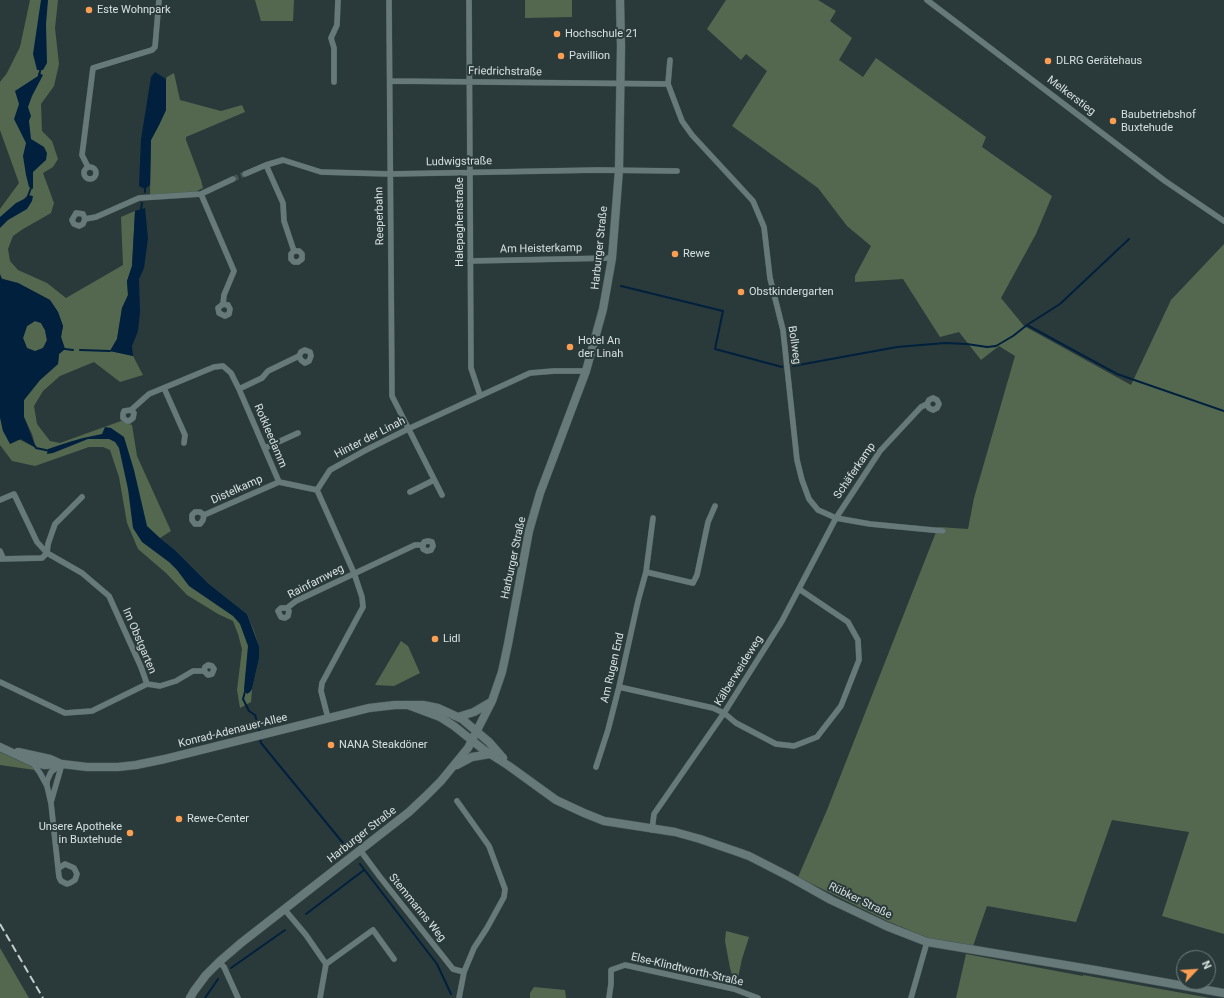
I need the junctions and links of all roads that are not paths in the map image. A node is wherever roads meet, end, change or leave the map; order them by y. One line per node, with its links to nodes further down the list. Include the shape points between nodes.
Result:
1 (159, 0): 14 (street, via 155,47 93,68 82,155)
2 (338, 0): 9 (street, via 337,26 331,38 334,48)
3 (389, 0): 8 (street, Reeperbahn)
4 (469, 0): 10 (street, Halepaghenstraße)
5 (620, 0): 11 (street, Harburger Straße)
6 (927, 0): 23 (street, Melkerstieg, via 1166,181)
7 (670, 60): 12 (street, Bollweg)
8 (390, 81): 10 (street, Friedrichstraße); 19 (street, Reeperbahn)
9 (334, 82)
10 (469, 82): 11 (street, Friedrichstraße); 17 (street, Halepaghenstraße)
11 (621, 84): 12 (street); 15 (street, Harburger Straße)
12 (668, 84): 49 (street, Bollweg, via 682,121 753,201 764,227 770,278 784,330 797,460 809,499 818,510)
13 (266, 165): 18 (street, Ludwigstraße); 19 (street, Ludwigstraße, via 283,160 321,172); 24 (street, via 283,203 284,221)
14 (88, 167)
15 (619, 170): 16 (street, Ludwigstraße); 17 (street, Ludwigstraße); 25 (street, Harburger Straße)
16 (678, 171)
17 (470, 172): 19 (street, Ludwigstraße); 26 (street, Halepaghenstraße)
18 (245, 174)
19 (390, 174): 35 (street, Reeperbahn, via 392,396)
20 (233, 179): 21 (street)
21 (201, 194): 22 (street, via 139,198 96,217); 27 (street, via 234,271)
22 (85, 219)
23 (1224, 221)
24 (294, 251)
25 (612, 258): 26 (street, Am Heisterkamp); 29 (street, Harburger Straße, via 603,309)
26 (470, 261): 32 (street, Halepaghenstraße, via 471,368)
27 (223, 304)
28 (299, 356): 31 (street)
29 (586, 371): 32 (street, Hinter der Linah, via 530,373); 63 (street, Harburger Straße, via 540,494 529,531 502,672)
30 (164, 388): 31 (street, Rotkleedamm, via 214,366 223,366); 34 (street, via 149,394); 37 (street, via 185,435)
31 (239, 389): 38 (street, Rotkleedamm)
32 (480, 395): 35 (street, Hinter der Linah)
33 (927, 404): 49 (street, Schäferkamp, via 921,407 880,452)
34 (131, 410)
35 (408, 429): 39 (street, Reeperbahn); 41 (street, Hinter der Linah, via 330,470)
36 (298, 433): 38 (street)
37 (184, 443)
38 (265, 448): 40 (street, Rotkleedamm)
39 (434, 480): 42 (street); 43 (street, Reeperbahn)
40 (279, 482): 41 (street, Rotkleedamm); 47 (street, Distelkamp)
41 (316, 490): 56 (street)
42 (410, 492)
43 (442, 495)
44 (82, 497): 53 (street, via 55,524)
45 (0, 500): 53 (street, via 14,494 37,542)
46 (715, 506): 55 (street, via 708,522 693,583)
47 (204, 516)
48 (653, 518): 55 (street, Am Rugen End)
49 (836, 518): 50 (street, Bollweg); 57 (street, Kälberweideweg)
50 (943, 531)
51 (423, 545): 56 (street, Rainfarnweg, via 415,545)
52 (0, 551): 54 (street)
53 (47, 553): 54 (street, via 42,558); 61 (street, Im Obstgarten, via 82,573 109,596)
54 (2, 558)
55 (646, 572): 62 (street, Am Rugen End)
56 (354, 573): 58 (street, Rainfarnweg, via 296,601); 67 (street, via 363,607 322,683 321,691)
57 (799, 588): 65 (street, Kälberweideweg, via 782,621); 65 (street, via 848,622 858,640 859,660 841,706 817,737 794,746 776,744)
58 (287, 608)
59 (204, 671): 61 (street, via 193,671 176,681 160,686)
60 (0, 682): 61 (street, Im Obstgarten, via 66,713 92,711)
61 (147, 684)
62 (619, 687): 65 (street, via 713,708); 75 (street, Am Rugen End)
63 (492, 701): 66 (street, via 474,712); 68 (street, Harburger Straße)
64 (408, 705): 66 (street, Konrad-Adenauer-Allee, via 432,706); 67 (street, Konrad-Adenauer-Allee, via 386,705); 69 (street, Konrad-Adenauer-Allee, via 440,717)
65 (724, 713): 80 (street, Kälberweideweg, via 654,814)
66 (458, 717): 68 (street, Konrad-Adenauer-Allee)
67 (328, 718): 73 (street, Konrad-Adenauer-Allee, via 142,764 100,768)
68 (477, 732): 69 (street, Harburger Straße); 74 (street, Rübker Straße)
69 (473, 741): 71 (street, Rübker Straße); 76 (street, Harburger Straße)
70 (4, 748): 72 (street, Konrad-Adenauer-Allee); 73 (street, Konrad-Adenauer-Allee)
71 (490, 754): 74 (street, Rübker Straße); 76 (street, via 472,757)
72 (32, 762): 73 (street, Konrad-Adenauer-Allee, via 45,765); 77 (street, Konrad-Adenauer-Allee)
73 (62, 764): 77 (street, via 51,772); 79 (street, Konrad-Adenauer-Allee)
74 (509, 766): 80 (street, Rübker Straße, via 556,800 584,813 604,821)
75 (596, 766)
76 (453, 767): 81 (street, Harburger Straße, via 409,812)
77 (47, 786): 79 (street, Konrad-Adenauer-Allee)
78 (457, 802): 90 (street, via 489,846 504,889 504,898 474,948)
79 (51, 803): 82 (street, Konrad-Adenauer-Allee)
80 (652, 830): 86 (street, Rübker Straße, via 700,838 749,856 838,903)
81 (360, 850): 85 (street, Harburger Straße); 90 (street, Stemmanns Weg, via 453,969)
82 (57, 855): 83 (street, Konrad-Adenauer-Allee); 84 (street, Konrad-Adenauer-Allee)
83 (65, 864): 84 (street); 84 (street, Konrad-Adenauer-Allee, via 76,871 77,877 73,882 67,884 61,881)
84 (59, 868)
85 (285, 910): 88 (street, Harburger Straße); 89 (street)
86 (927, 942): 91 (street, Rübker Straße, via 1089,968); 98 (street)
87 (394, 959): 89 (street, via 373,930)
88 (219, 962): 93 (street, Harburger Straße); 94 (street, via 224,967)
89 (326, 964): 95 (street)
90 (464, 972): 96 (street)
91 (1224, 994)
92 (754, 997): 97 (street, Else-Klindtworth-Straße, via 734,989 625,965 611,970)
93 (190, 998)
94 (238, 998)
95 (320, 998)
96 (459, 998)
97 (609, 998)
98 (911, 998)

